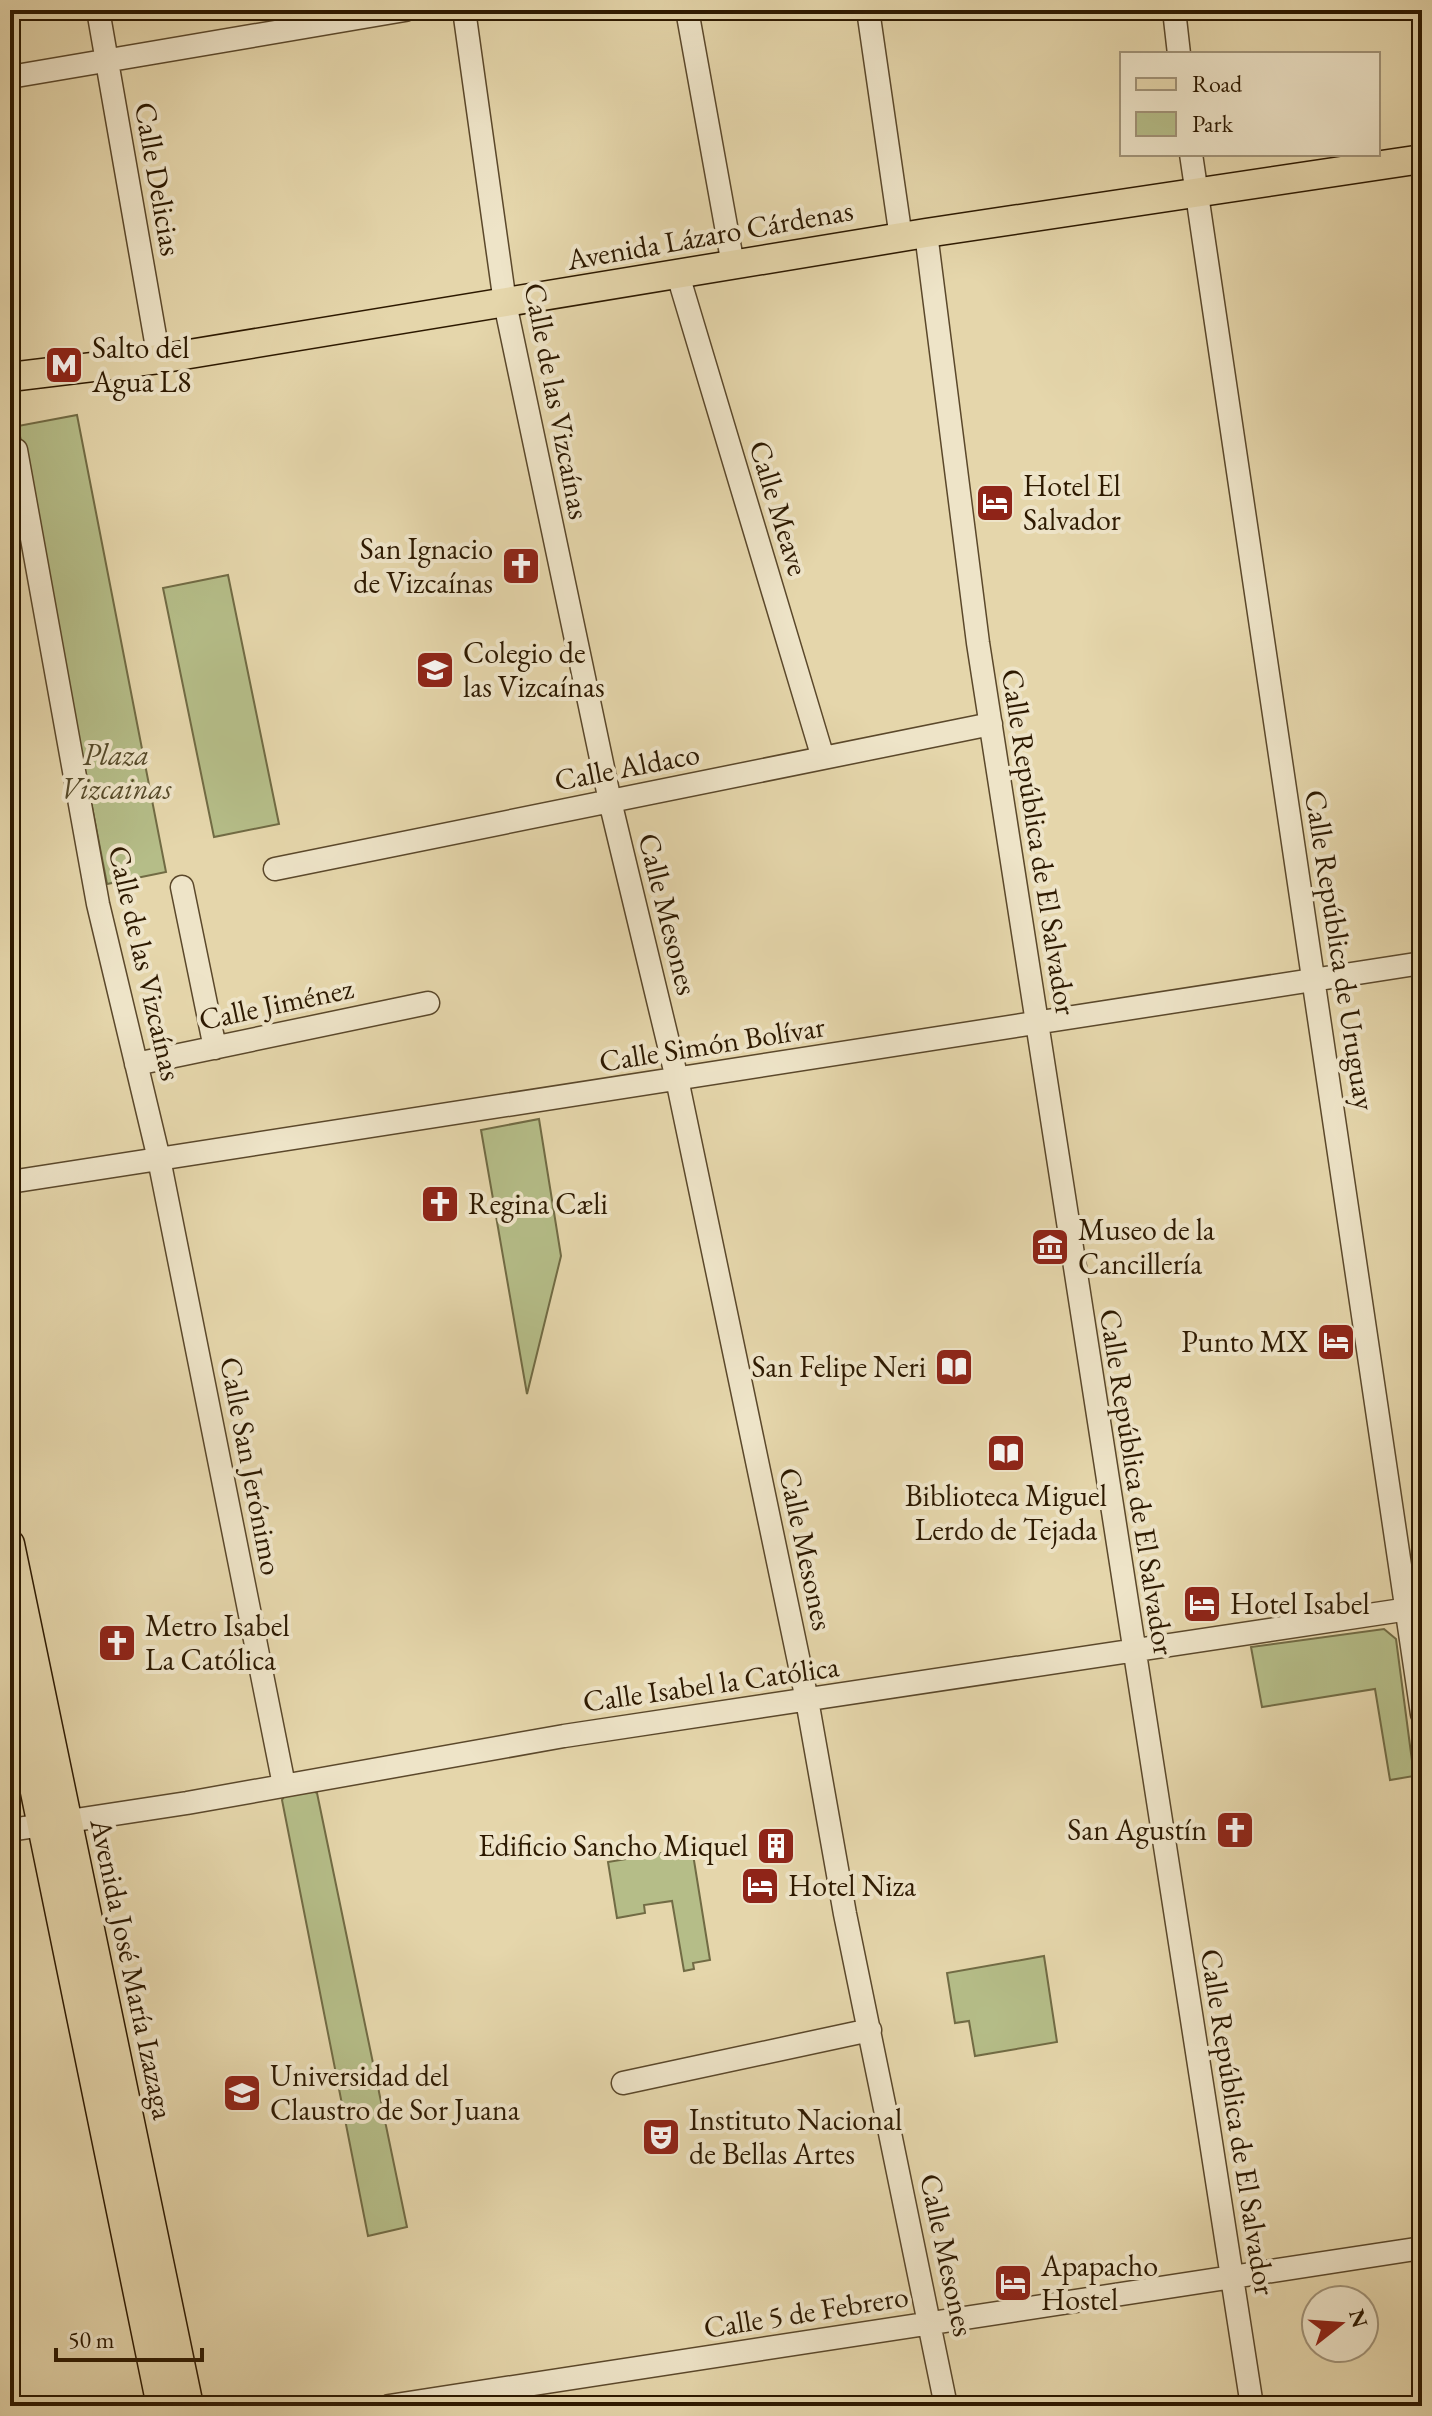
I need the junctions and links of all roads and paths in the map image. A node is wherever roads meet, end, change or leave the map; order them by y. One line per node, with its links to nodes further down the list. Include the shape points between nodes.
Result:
1 (98, 10): 8 (street, Calle Delicias)
2 (405, 10): 8 (street)
3 (464, 10): 16 (street, Calle de las Vizcaínas)
4 (687, 10): 14 (street)
5 (868, 10): 13 (street, Calle República de El Salvador)
6 (1174, 10): 7 (street)
7 (1179, 52)
8 (107, 61): 9 (street); 17 (street, Calle Delicias)
9 (10, 77)
10 (1191, 156): 12 (street, Calle República de Uruguay)
11 (1422, 159): 12 (main road, Avenida Lázaro Cárdenas)
12 (1195, 194): 13 (main road, Avenida Lázaro Cárdenas); 26 (street, Calle República de Uruguay)
13 (914, 236): 14 (main road, Avenida Lázaro Cárdenas); 20 (street, Calle República de El Salvador)
14 (733, 265): 15 (main road, Avenida Lázaro Cárdenas)
15 (678, 275): 16 (main road, Avenida Lázaro Cárdenas); 21 (street, Calle Meave)
16 (505, 303): 17 (main road, Avenida Lázaro Cárdenas); 22 (street, Calle de las Vizcaínas)
17 (159, 359): 18 (main road, Avenida Lázaro Cárdenas)
18 (10, 377)
19 (16, 450): 30 (street, Calle de las Vizcaínas, via 98,904)
20 (991, 724): 21 (street, Calle Aldaco); 28 (street, Calle República de El Salvador)
21 (823, 758): 22 (street, Calle Aldaco)
22 (610, 801): 23 (street, Calle Aldaco); 31 (street, Calle Mesones)
23 (275, 869)
24 (182, 887): 29 (street)
25 (1422, 963): 26 (street, Calle Simón Bolívar)
26 (1315, 980): 28 (street, Calle Simón Bolívar); 35 (street, Calle República de Uruguay)
27 (428, 1003): 29 (street, Calle Jiménez)
28 (1036, 1024): 31 (street, Calle Simón Bolívar); 36 (street, Calle República de El Salvador)
29 (215, 1048): 30 (street, Calle Jiménez)
30 (136, 1064): 32 (street, Calle de las Vizcaínas)
31 (677, 1079): 32 (street, Calle Simón Bolívar); 38 (street, Calle Mesones)
32 (159, 1159): 33 (street, Calle Simón Bolívar); 40 (street, Calle San Jerónimo)
33 (10, 1182)
34 (10, 1544): 41 (main road, Avenida José María Izazaga)
35 (1414, 1608): 36 (street, Calle Isabel la Católica); 39 (street, Calle República de Uruguay)
36 (1133, 1650): 38 (street, Calle Isabel la Católica); 46 (street, Calle República de El Salvador)
37 (10, 1670): 41 (main road, Avenida José María Izazaga)
38 (807, 1700): 40 (street, Calle Isabel la Católica); 43 (street, Calle Mesones)
39 (1422, 1714)
40 (284, 1785): 41 (street, Calle Isabel la Católica)
41 (54, 1823): 42 (street, Calle Isabel la Católica); 49 (main road, Avenida José María Izazaga); 50 (main road, Avenida José María Izazaga)
42 (10, 1830)
43 (870, 2030): 44 (street); 47 (street, Calle Mesones)
44 (623, 2083)
45 (1422, 2248): 46 (street, Calle 5 de Febrero)
46 (1233, 2277): 47 (street, Calle 5 de Febrero); 52 (street, Calle República de El Salvador)
47 (931, 2323): 48 (street, Calle 5 de Febrero); 51 (street, Calle Mesones)
48 (402, 2405)
49 (161, 2406)
50 (189, 2406)
51 (946, 2406)
52 (1252, 2406)

